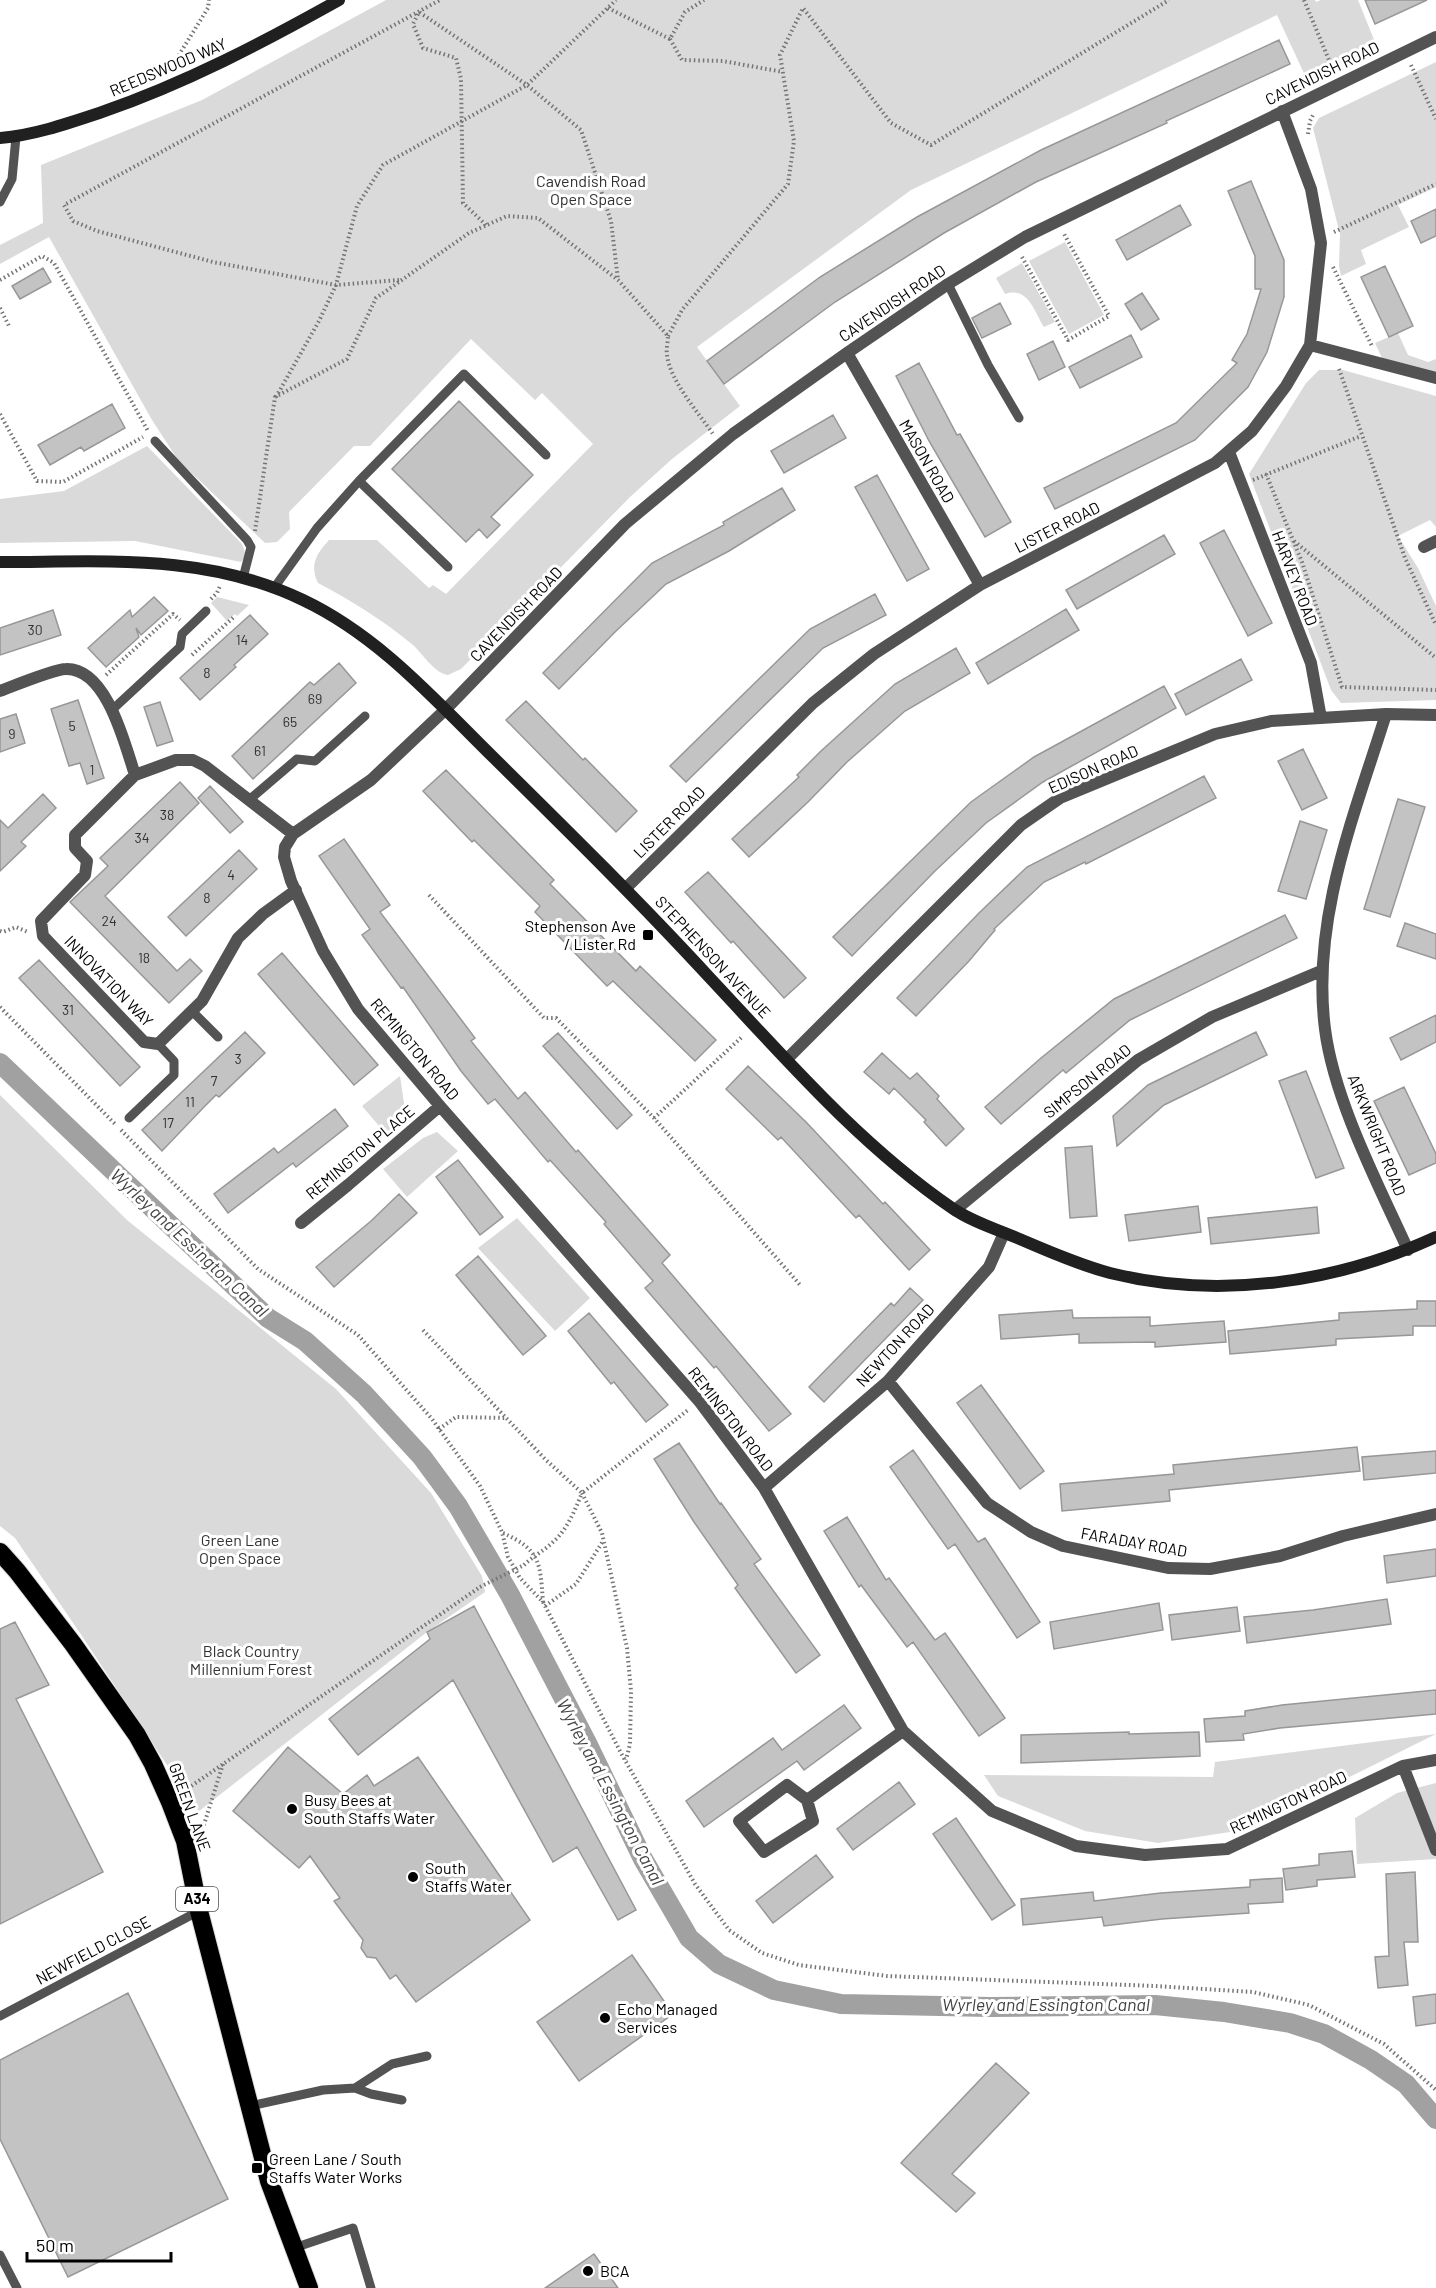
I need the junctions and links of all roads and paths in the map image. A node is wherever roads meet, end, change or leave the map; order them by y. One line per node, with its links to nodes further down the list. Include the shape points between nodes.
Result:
1 (209, 0): 15 (path, via 208,8)
2 (339, 0): 23 (street, REEDSWOOD WAY, via 247,50 153,94 77,121)
3 (440, 0): 11 (path)
4 (616, 0): 9 (path)
5 (704, 0): 13 (path, via 685,12)
6 (802, 0): 10 (path)
7 (1169, 0): 10 (path, via 931,145 891,123)
8 (1304, 0): 17 (path)
9 (608, 8): 13 (path); 18 (path)
10 (803, 8): 16 (path, via 780,55)
11 (419, 12): 18 (path); 22 (path, via 413,24 423,48 456,58 461,79); 37 (path, via 64,205 73,221 120,238 213,262)
12 (1436, 37): 14 (street, CAVENDISH ROAD)
13 (670, 39): 16 (path, via 682,60 723,61)
14 (1405, 52): 19 (street, CAVENDISH ROAD); 21 (path)
15 (174, 63)
16 (783, 72): 40 (path, via 794,141 788,184 682,310)
17 (1336, 75)
18 (527, 85): 22 (path); 35 (path, via 580,130 611,221)
19 (1282, 111): 28 (street, CAVENDISH ROAD); 41 (street, LISTER ROAD, via 1311,189 1321,243)
20 (1316, 111): 25 (path, via 1310,121)
21 (1436, 118)
22 (460, 122): 29 (path, via 463,204); 37 (path, via 383,165 357,206)
23 (16, 137): 24 (street, REEDSWOOD WAY); 27 (lane, via 12,179)
24 (0, 138)
25 (1310, 142)
26 (1436, 184): 30 (path)
27 (0, 202)
28 (1057, 221): 31 (street, CAVENDISH ROAD); 31 (path, via 1109,316 1068,340)
29 (486, 225): 34 (path); 35 (path, via 507,216 538,218)
30 (1333, 232)
31 (1015, 244): 36 (street, CAVENDISH ROAD)
32 (1331, 264): 44 (path)
33 (0, 280): 47 (path, via 42,256 54,263 149,434 63,482 37,481)
34 (400, 280): 37 (path); 46 (path, via 376,298 347,359)
35 (618, 280): 40 (path)
36 (948, 284): 43 (street, CAVENDISH ROAD); 48 (lane)
37 (336, 285): 46 (path, via 320,321)
38 (0, 308): 39 (path)
39 (10, 328)
40 (668, 336): 51 (path, via 667,356 682,391)
41 (1310, 345): 42 (street); 52 (street, LISTER ROAD, via 1286,386 1252,431)
42 (1333, 351): 44 (street); 49 (path)
43 (847, 353): 51 (street, CAVENDISH ROAD); 65 (street, MASON ROAD)
44 (1380, 363): 45 (street)
45 (1436, 378)
46 (275, 398): 59 (path)
47 (0, 414)
48 (1019, 418)
49 (1361, 436): 54 (path); 71 (path, via 1405,558)
50 (155, 441): 59 (lane, via 243,534)
51 (720, 444): 78 (street, CAVENDISH ROAD, via 625,524)
52 (1229, 452): 56 (street, HARVEY ROAD); 65 (street, LISTER ROAD, via 1215,463)
53 (546, 455): 55 (lane, via 464,374)
54 (1266, 474): 56 (path); 57 (path)
55 (359, 481): 62 (lane); 66 (lane, via 317,528)
56 (1241, 485): 82 (street, HARVEY ROAD, via 1311,663)
57 (1293, 540): 72 (path); 75 (path, via 1342,687)
58 (1436, 541): 60 (street)
59 (251, 548): 64 (lane)
60 (1424, 548)
61 (0, 562): 63 (street, STEPHENSON AVENUE, via 150,562)
62 (448, 567)
63 (223, 573): 64 (street, STEPHENSON AVENUE); 67 (path, via 217,593)
64 (243, 578): 66 (street, STEPHENSON AVENUE)
65 (980, 585): 86 (street, LISTER ROAD, via 873,654 813,703)
66 (274, 588): 78 (street, STEPHENSON AVENUE, via 328,613 362,635 410,674)
67 (210, 600)
68 (206, 611): 77 (lane, via 182,634 180,647)
69 (235, 616): 73 (path)
70 (184, 625): 74 (path, via 173,614)
71 (1436, 625)
72 (1436, 658)
73 (185, 661)
74 (94, 685): 76 (street, via 83,674 66,669); 77 (street)
75 (1436, 690)
76 (0, 691)
77 (112, 709): 83 (street)
78 (445, 710): 85 (street, via 371,780); 86 (street, STEPHENSON AVENUE)
79 (1386, 714): 80 (street, EDISON ROAD); 82 (street, EDISON ROAD); 91 (street, ARKWRIGHT ROAD, via 1335,878)
80 (1436, 715)
81 (364, 716): 84 (lane, via 315,761 297,759)
82 (1321, 718): 97 (street, EDISON ROAD, via 1271,721 1215,734 1060,798 1022,825)
83 (135, 775): 84 (street, INNOVATION WAY, via 176,760 193,760); 90 (street, INNOVATION WAY, via 75,835 75,848 87,861 85,875 41,921)
84 (249, 800): 85 (street, INNOVATION WAY)
85 (293, 834): 87 (street, REMINGTON ROAD, via 284,857)
86 (626, 888): 94 (street, STEPHENSON AVENUE)
87 (296, 890): 93 (street, INNOVATION WAY, via 238,938); 98 (street, REMINGTON ROAD, via 323,951 358,1009)
88 (429, 895): 100 (path, via 544,1018 556,1018)
89 (0, 931): 90 (path, via 16,927)
90 (43, 936): 96 (street, INNOVATION WAY, via 144,1042)
91 (1321, 971): 101 (street, SIMPSON ROAD, via 1212,1017 1138,1060); 105 (street, ARKWRIGHT ROAD, via 1325,1030 1338,1085)
92 (0, 1007): 111 (path, via 258,1269 358,1335)
93 (193, 1012): 95 (lane); 96 (street, INNOVATION WAY)
94 (754, 1025): 97 (street, STEPHENSON AVENUE); 100 (path)
95 (218, 1037)
96 (158, 1044): 99 (lane, via 174,1061 174,1075)
97 (787, 1059): 101 (street, STEPHENSON AVENUE, via 872,1145)
98 (440, 1106): 102 (street, REMINGTON PLACE); 109 (street, REMINGTON ROAD)
99 (129, 1118)
100 (654, 1118): 106 (path)
101 (955, 1210): 103 (street, STEPHENSON AVENUE)
102 (301, 1223)
103 (1004, 1233): 105 (street, STEPHENSON AVENUE, via 1110,1273 1205,1286 1323,1276); 108 (street, NEWTON ROAD, via 989,1267)
104 (1436, 1237): 105 (street, STEPHENSON AVENUE)
105 (1408, 1250)
106 (801, 1286)
107 (423, 1330): 110 (path)
108 (888, 1381): 112 (street, NEWTON ROAD); 114 (street, FARADAY ROAD, via 987,1503 1031,1532 1063,1546 1168,1568 1210,1569 1280,1556)
109 (699, 1401): 112 (street, REMINGTON ROAD); 113 (path)
110 (506, 1418): 111 (path, via 456,1417); 113 (path)
111 (439, 1429): 115 (path, via 480,1486)
112 (764, 1488): 120 (street, REMINGTON ROAD)
113 (582, 1493): 116 (path); 118 (path, via 572,1517 554,1542)
114 (1436, 1514)
115 (502, 1532): 118 (path, via 524,1542); 119 (path, via 508,1557 520,1578)
116 (604, 1539): 119 (path, via 576,1584); 122 (path, via 627,1648 631,1691)
117 (0, 1552): 126 (highway, GREEN LANE / A34, via 73,1644 136,1735)
118 (534, 1555): 119 (path, via 540,1568); 123 (path, bridge, via 524,1565 480,1587)
119 (544, 1604): 122 (path)
120 (903, 1731): 124 (street, REMINGTON ROAD, via 992,1811 1076,1846 1145,1855 1227,1849); 125 (street)
121 (1436, 1760): 124 (street, REMINGTON ROAD)
122 (626, 1762): 133 (path, via 695,1884 729,1929 762,1953 799,1965 887,1976 1253,1992 1309,2005 1384,2044)
123 (223, 1763): 126 (path); 127 (path, via 201,1834)
124 (1403, 1766): 128 (street)
125 (807, 1800): 125 (street, via 813,1821 764,1852 739,1821 787,1785)
126 (170, 1802): 127 (highway, GREEN LANE / A34)
127 (185, 1841): 129 (highway, GREEN LANE / A34)
128 (1436, 1850)
129 (200, 1911): 130 (lane, NEWFIELD CLOSE); 135 (highway, GREEN LANE / A34)
130 (0, 2016)
131 (427, 2056): 132 (lane, via 392,2064)
132 (355, 2088): 134 (lane); 135 (lane, via 323,2090)
133 (1436, 2090)
134 (402, 2100)
135 (250, 2106): 136 (highway, GREEN LANE / A34, via 269,2181)
136 (294, 2248): 139 (highway, GREEN LANE / A34); 140 (lane, via 352,2228)
137 (0, 2255): 138 (lane)
138 (17, 2288)
139 (309, 2288)
140 (371, 2288)

